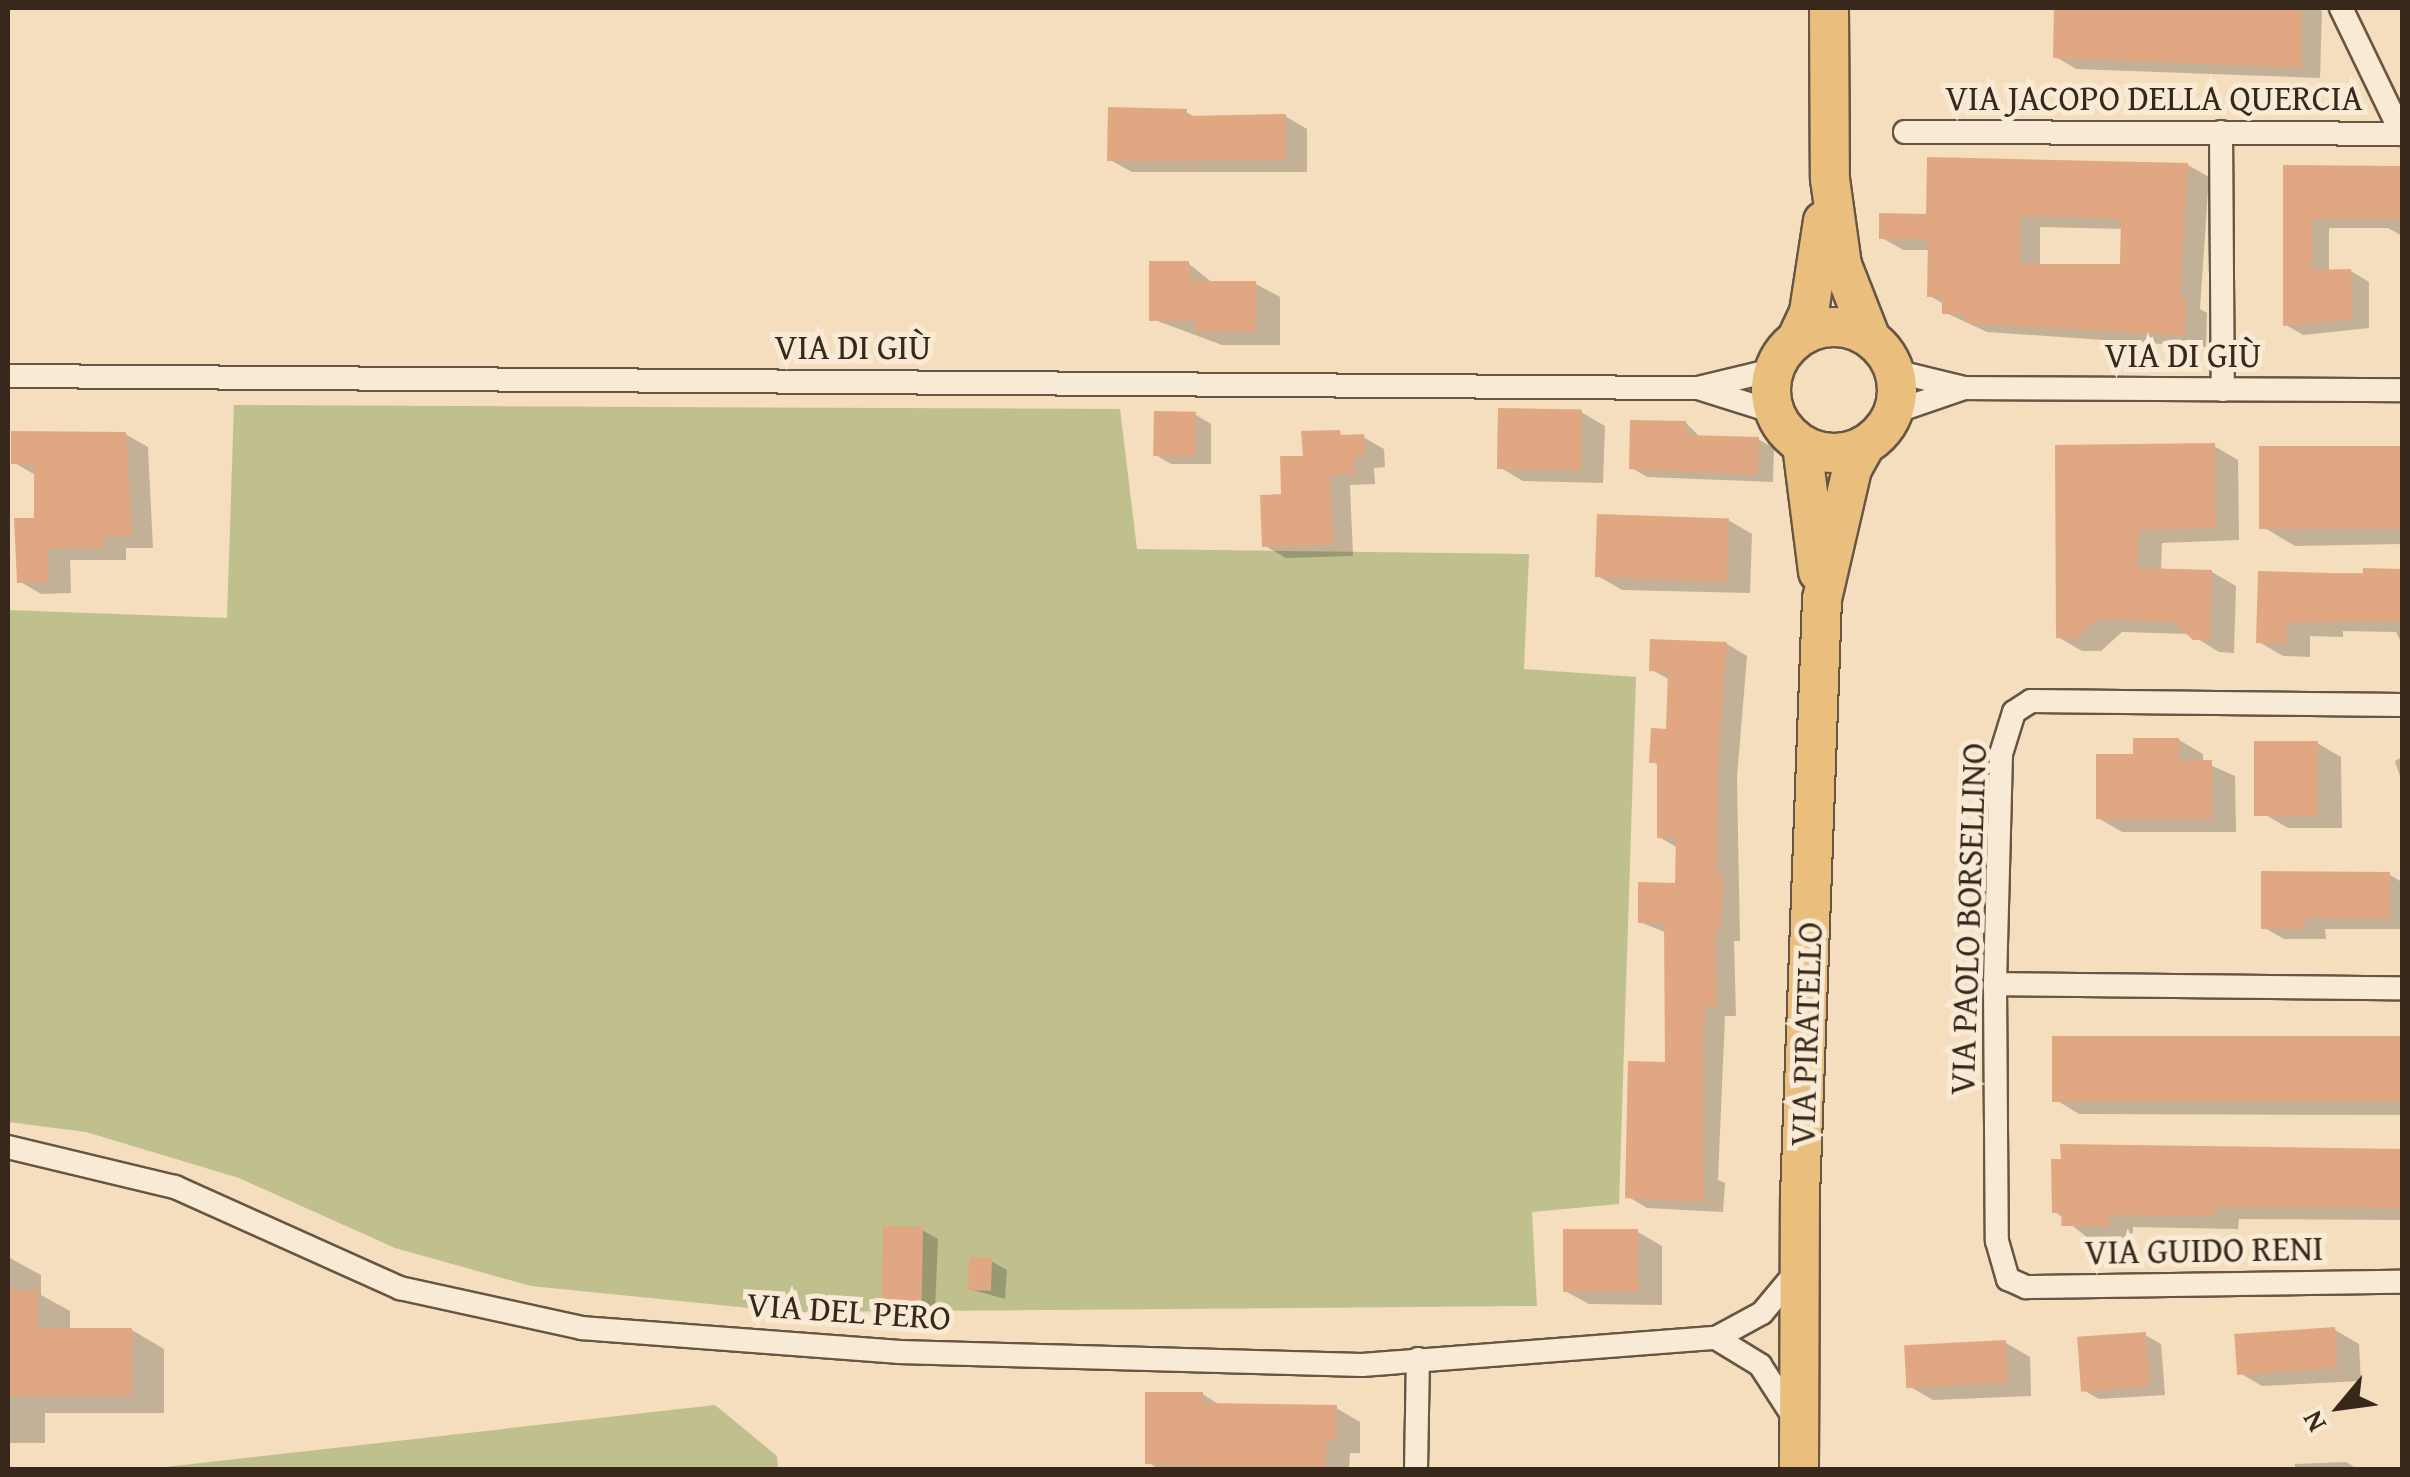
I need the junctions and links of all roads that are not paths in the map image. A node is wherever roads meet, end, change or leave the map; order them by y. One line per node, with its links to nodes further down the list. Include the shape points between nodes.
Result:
1 (1829, 8): 6 (main road)
2 (2341, 8): 5 (street)
3 (1905, 132): 4 (street, VIA JACOPO DELLA QUERCIA)
4 (2222, 132): 5 (street, VIA JACOPO DELLA QUERCIA); 14 (street)
5 (2402, 134)
6 (1830, 179): 7 (main road, via 1809,312); 8 (main road, via 1842,265)
7 (1796, 338): 8 (main road, via 1834,326); 9 (main road)
8 (1871, 339): 10 (main road)
9 (1773, 370): 12 (street, VIA DI GIÙ); 16 (main road)
10 (1894, 371): 13 (street, VIA DI GIÙ); 17 (main road)
11 (8, 376): 12 (street, VIA DI GIÙ)
12 (1698, 388): 16 (street, VIA DI GIÙ)
13 (1964, 388): 14 (street, VIA DI GIÙ); 17 (street, VIA DI GIÙ)
14 (2222, 390): 15 (street, VIA DI GIÙ)
15 (2402, 390)
16 (1774, 412): 18 (main road)
17 (1894, 412): 19 (main road, VIA PIRATELLO)
18 (1802, 445): 19 (main road, via 1844,453); 20 (main road, VIA PIRATELLO)
19 (1866, 446): 20 (main road, VIA PIRATELLO, via 1852,468)
20 (1822, 599): 25 (main road, VIA PIRATELLO)
21 (2402, 705): 22 (street, VIA PAOLO BORSELLINO, via 2031,701 2014,712 2001,754)
22 (1995, 984): 23 (street); 26 (street, VIA PAOLO BORSELLINO, via 1997,1240)
23 (2402, 988)
24 (8, 1147): 29 (street, VIA DEL PERO, via 175,1187 400,1288 582,1328 898,1352 1362,1364)
25 (1799, 1268): 28 (street, VIA DEL PERO, via 1762,1313); 30 (main road, VIA PIRATELLO)
26 (2008, 1279): 27 (street, VIA GUIDO RENI, via 2026,1287)
27 (2402, 1282)
28 (1716, 1338): 29 (street, VIA DEL PERO); 30 (street, via 1760,1366)
29 (1418, 1359): 31 (street)
30 (1799, 1426): 32 (main road, VIA PIRATELLO)
31 (1416, 1470)
32 (1798, 1470)

